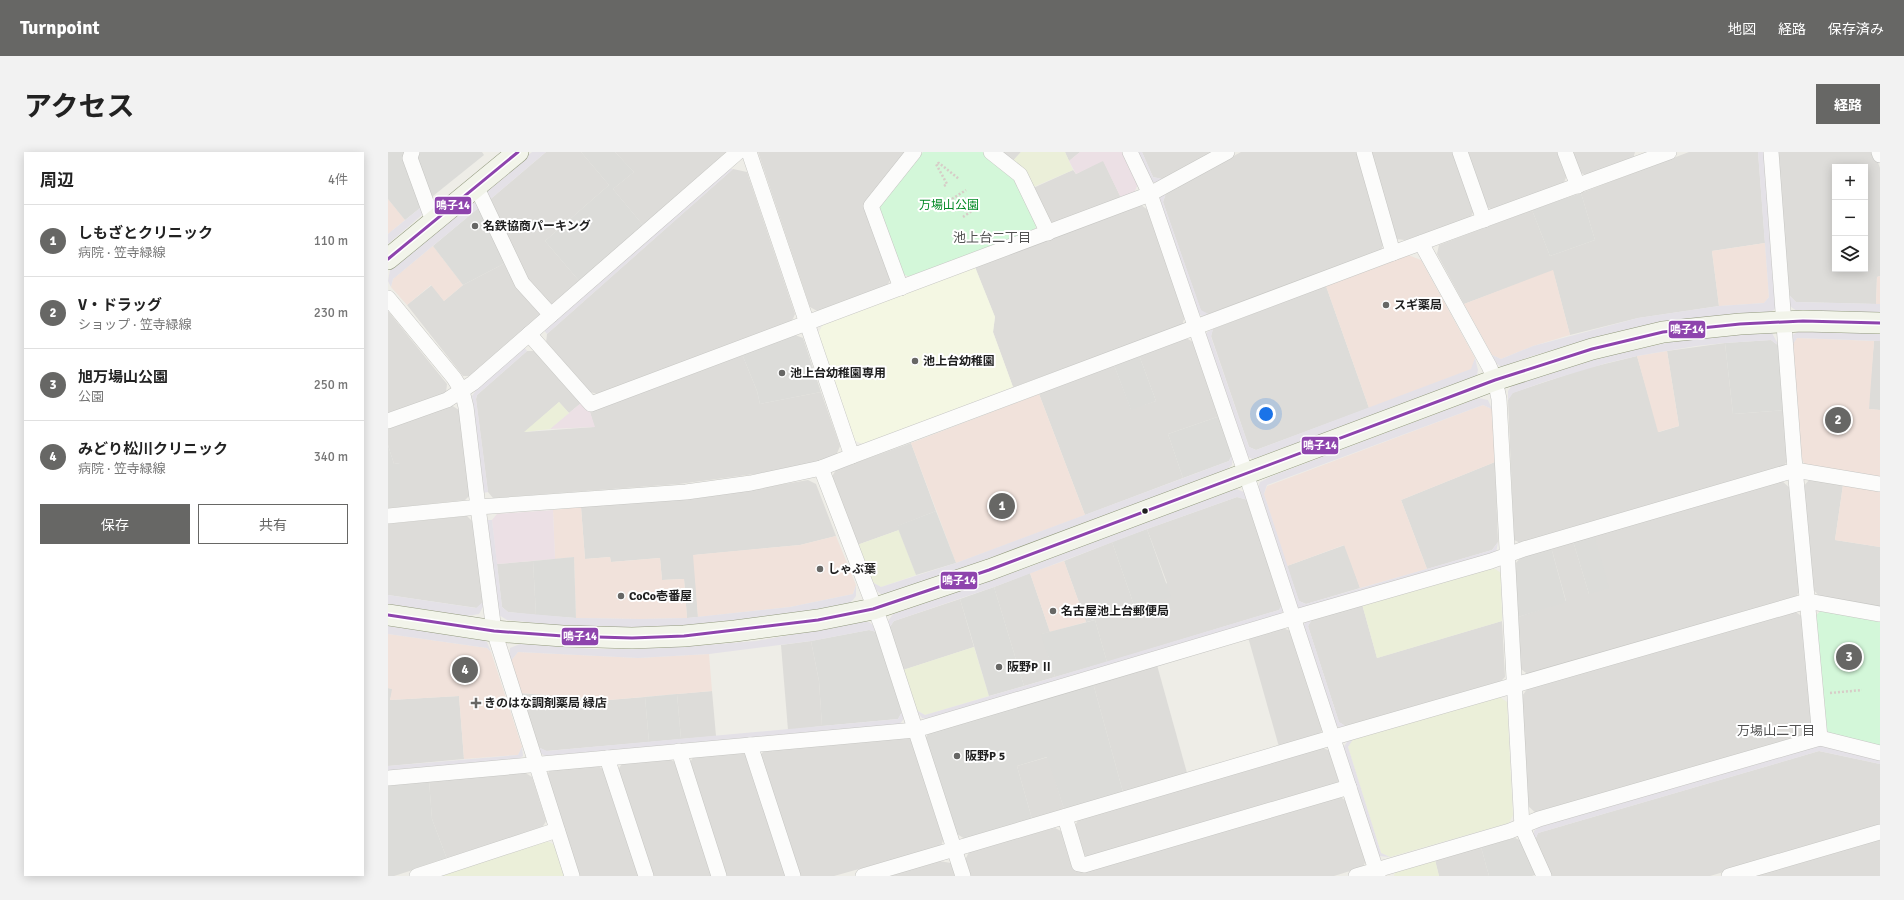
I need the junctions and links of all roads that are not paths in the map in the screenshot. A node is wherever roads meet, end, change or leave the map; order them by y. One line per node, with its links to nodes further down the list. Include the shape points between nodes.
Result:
1 (412, 152): 21 (street, via 410,158)
2 (518, 152): 17 (street)
3 (738, 152): 28 (street)
4 (749, 152): 31 (street)
5 (914, 152): 26 (street, via 871,206)
6 (991, 152): 22 (street, via 1020,175)
7 (1130, 152): 19 (street)
8 (1227, 152): 19 (street)
9 (1364, 152): 24 (street)
10 (1460, 152): 20 (street)
11 (1565, 152): 18 (street)
12 (1669, 152): 16 (street)
13 (1770, 152): 29 (street)
14 (1879, 152): 15 (street)
15 (1880, 155)
16 (1644, 157): 18 (street)
17 (476, 186): 21 (street); 28 (street, via 522,283)
18 (1578, 186): 20 (street)
19 (1150, 194): 22 (street); 32 (street)
20 (1484, 220): 23 (street)
21 (433, 221): 25 (street)
22 (1048, 232): 26 (street)
23 (1421, 243): 24 (street); 34 (street)
24 (1393, 253): 32 (street)
25 (388, 259)
26 (901, 288): 31 (street)
27 (388, 298): 35 (street)
28 (551, 315): 33 (street)
29 (1784, 321): 30 (street); 34 (street, via 1663,332 1592,349); 39 (street)
30 (1880, 323)
31 (806, 324): 33 (street, via 591,404); 37 (street)
32 (1195, 327): 37 (street); 40 (street)
33 (529, 334): 35 (street)
34 (1495, 380): 40 (street); 44 (street, via 1499,399)
35 (462, 391): 36 (street, via 447,400); 42 (street)
36 (388, 422)
37 (852, 456): 38 (street)
38 (821, 468): 42 (street, via 751,483 686,492); 46 (street)
39 (1796, 470): 41 (street); 44 (street); 45 (street)
40 (1246, 474): 46 (street, via 990,570); 49 (street)
41 (1880, 484)
42 (478, 507): 43 (street); 50 (street)
43 (388, 516)
44 (1507, 555): 49 (street); 51 (street)
45 (1808, 601): 47 (street); 51 (street); 54 (street)
46 (874, 609): 50 (street, via 818,620 684,636 632,638); 52 (street)
47 (1880, 614)
48 (388, 615): 50 (street)
49 (1294, 618): 52 (street); 53 (street)
50 (494, 631): 59 (street)
51 (1514, 685): 53 (street); 63 (street)
52 (915, 730): 55 (street); 66 (street)
53 (1333, 738): 61 (street); 62 (street)
54 (1820, 738): 57 (street); 63 (street)
55 (750, 745): 56 (street); 72 (street)
56 (679, 751): 58 (street); 71 (street)
57 (1880, 753)
58 (607, 758): 59 (street); 70 (street)
59 (535, 764): 60 (street); 64 (street)
60 (388, 778)
61 (1349, 788): 62 (street, via 1084,865 1079,864); 67 (street)
62 (1065, 817): 66 (street)
63 (1522, 826): 67 (street); 76 (street)
64 (557, 830): 68 (street); 69 (street)
65 (1880, 832): 77 (street)
66 (955, 849): 73 (street); 74 (street)
67 (1377, 873): 75 (street)
68 (417, 876)
69 (572, 876)
70 (646, 876)
71 (720, 876)
72 (793, 876)
73 (863, 876)
74 (963, 876)
75 (1356, 876)
76 (1544, 876)
77 (1729, 876)

